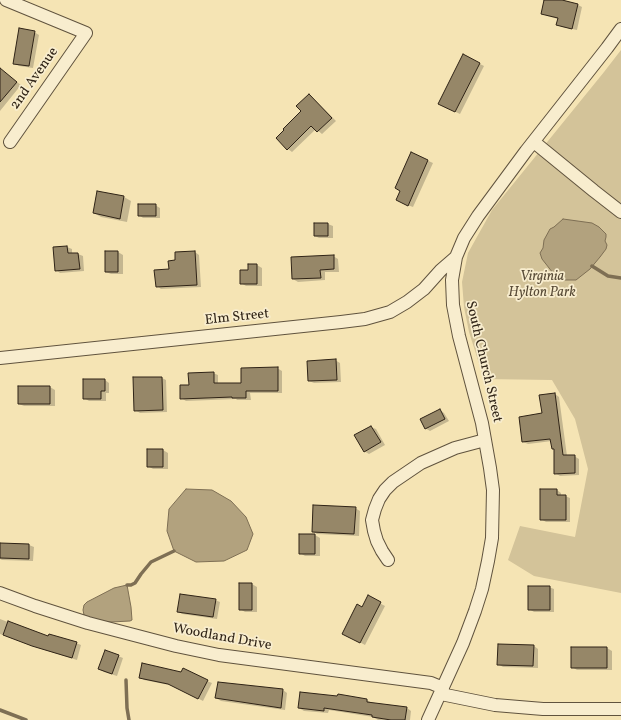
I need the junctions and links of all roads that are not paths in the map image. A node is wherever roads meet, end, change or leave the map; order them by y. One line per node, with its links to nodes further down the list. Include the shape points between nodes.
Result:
1 (6, 0): 3 (street, 2nd Avenue, via 86,33)
2 (621, 29): 4 (street, South Church Street)
3 (10, 142)
4 (534, 142): 5 (street); 6 (street, South Church Street, via 478,216)
5 (621, 212)
6 (456, 257): 7 (street, Elm Street, via 407,302 390,312 365,319); 8 (street, South Church Street, via 452,280 453,305)
7 (0, 358)
8 (485, 440): 9 (street, via 455,448 421,463 385,490 372,520 377,541); 11 (street, South Church Street, via 492,490 492,538 475,611)
9 (388, 560)
10 (0, 593): 11 (street, Woodland Drive, via 88,623 176,646 219,655 431,683)
11 (442, 691): 12 (street, Woodland Drive, via 495,705 543,709); 13 (street, South Church Street)
12 (621, 709)
13 (428, 720)

